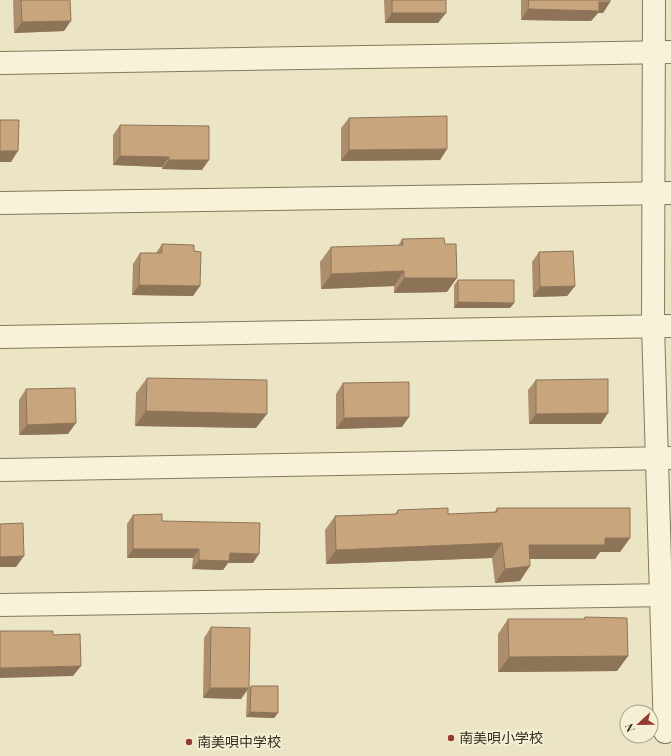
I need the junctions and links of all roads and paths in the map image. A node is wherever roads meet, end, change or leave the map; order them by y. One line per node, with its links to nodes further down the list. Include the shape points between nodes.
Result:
1 (654, 0): 2 (street)
2 (662, 52): 3 (street); 4 (street)
3 (0, 63)
4 (662, 193): 5 (street); 6 (street)
5 (0, 203)
6 (662, 326): 7 (street); 8 (street)
7 (0, 337)
8 (664, 458): 9 (street); 10 (street)
9 (0, 470)
10 (666, 595): 11 (street); 12 (street)
11 (0, 605)
12 (665, 732)

